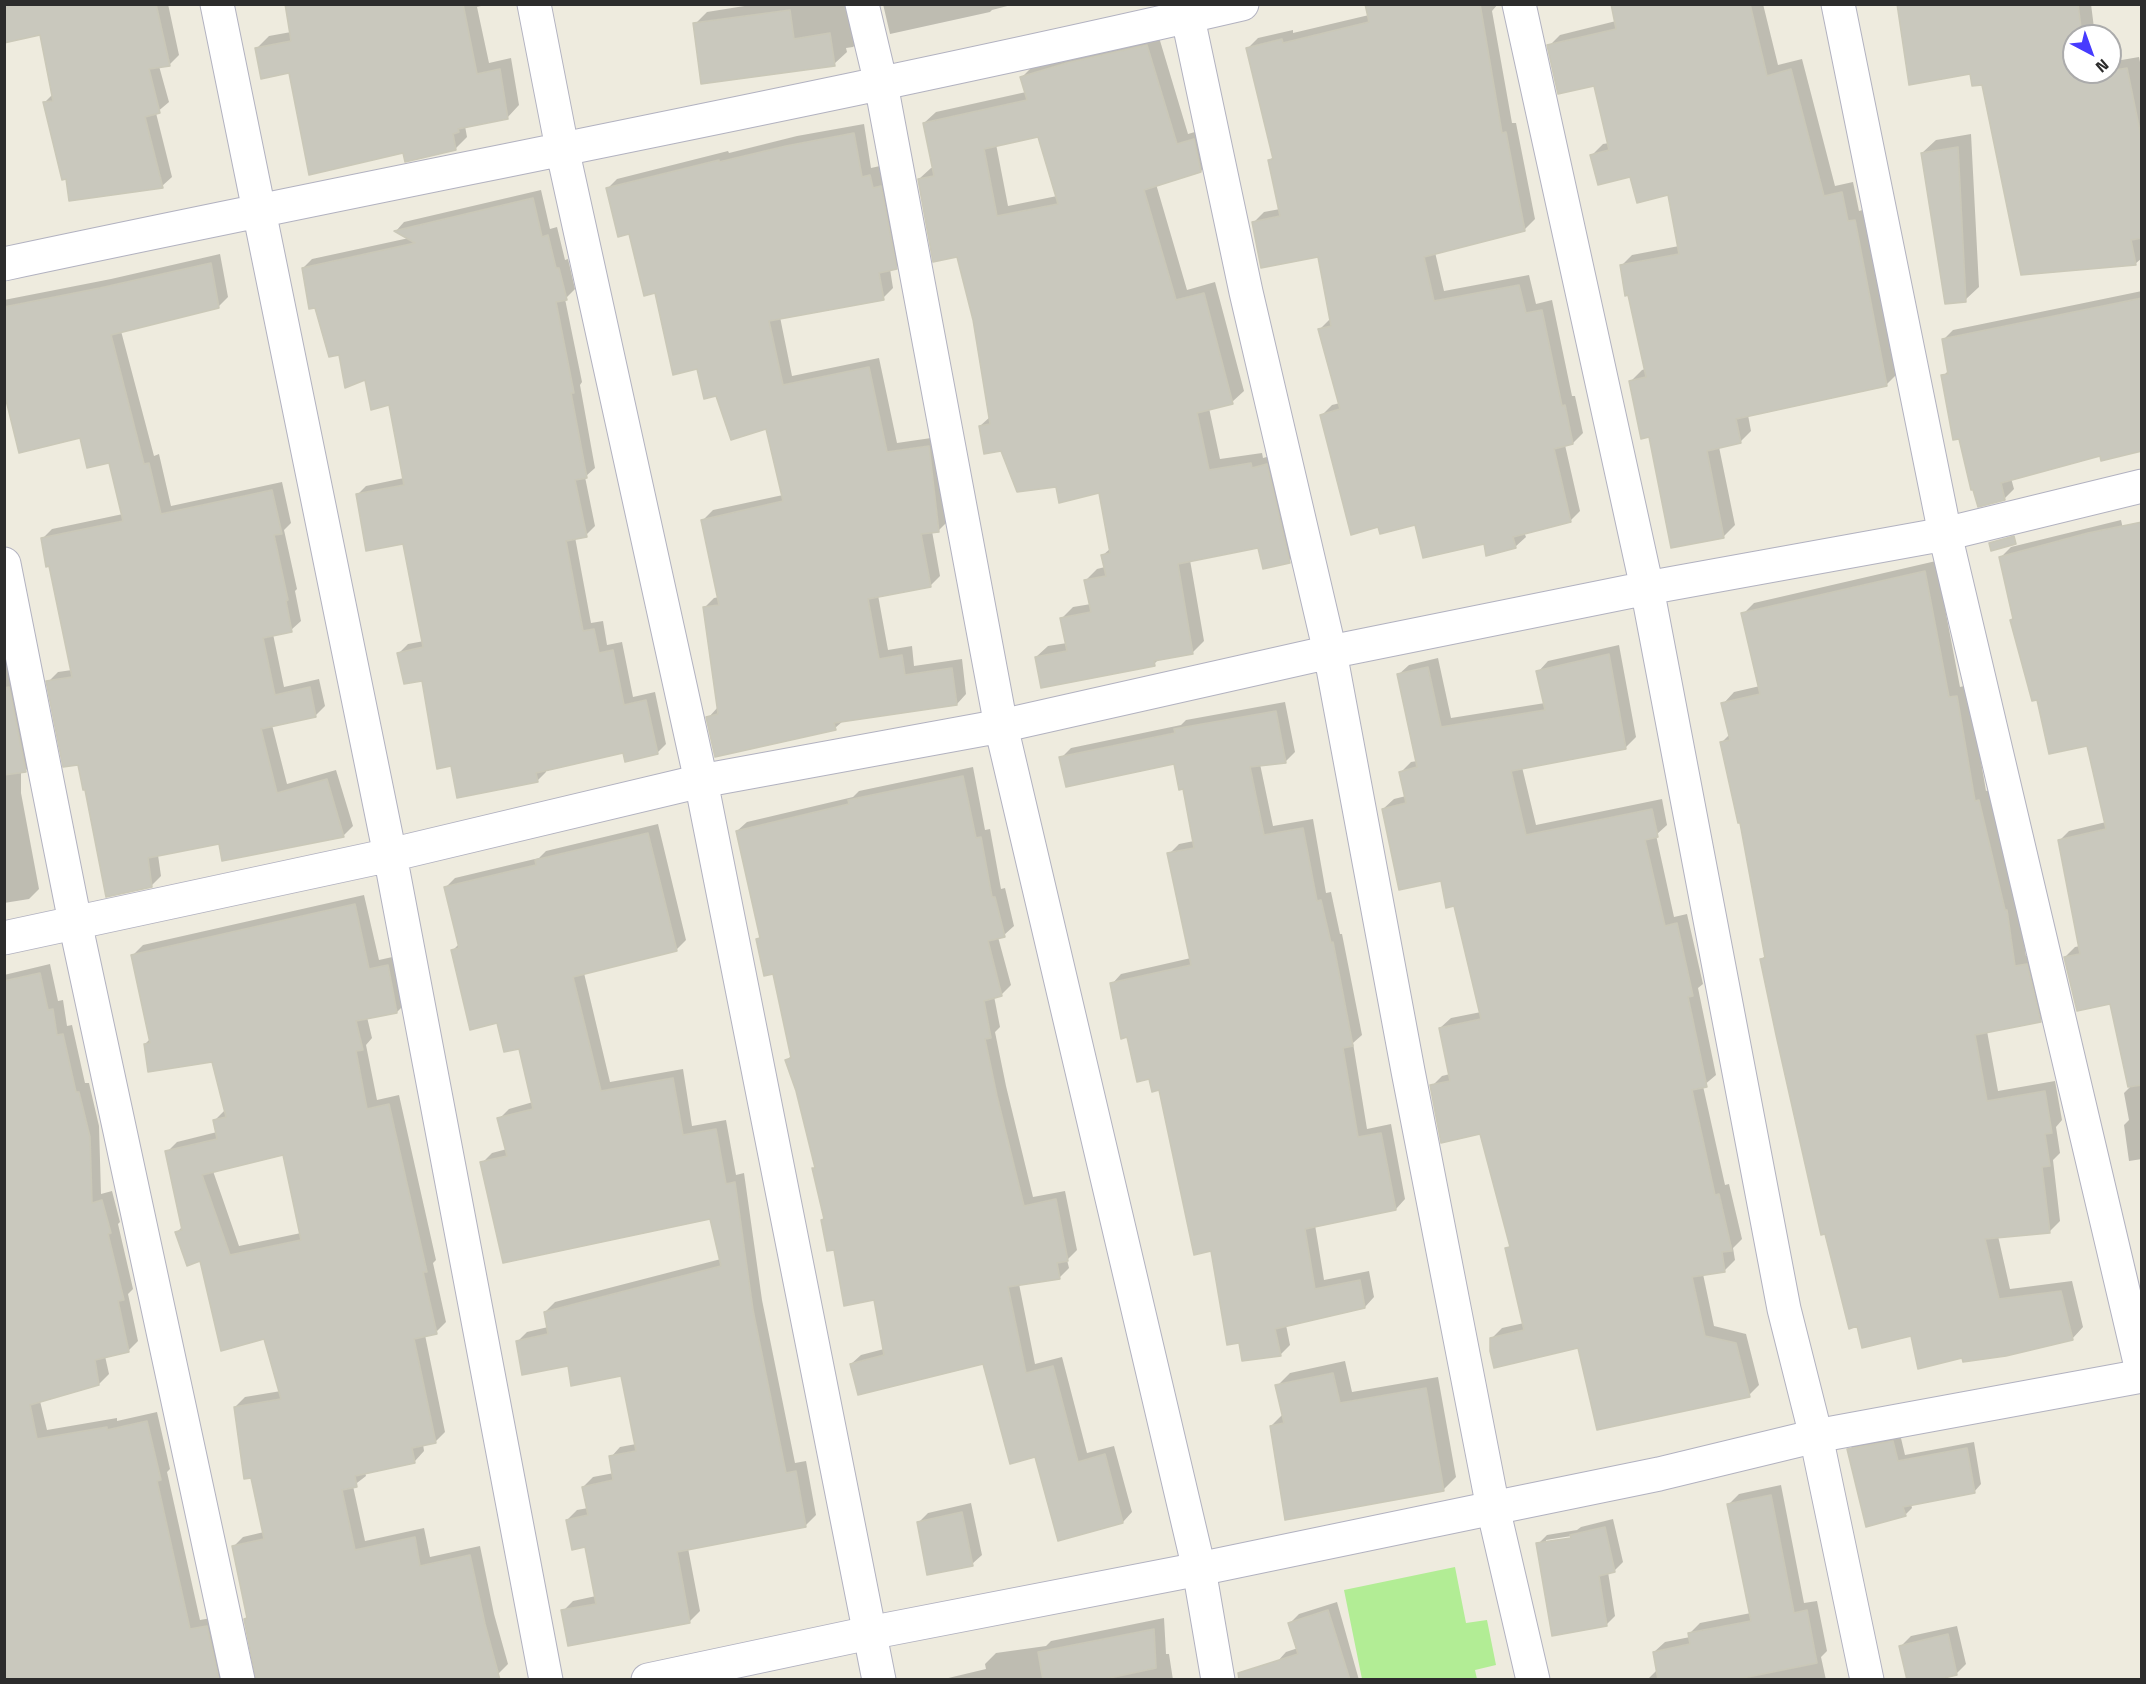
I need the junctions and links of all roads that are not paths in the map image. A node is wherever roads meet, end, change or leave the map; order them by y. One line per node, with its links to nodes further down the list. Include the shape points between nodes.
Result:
1 (218, 4): 10 (street)
2 (534, 4): 9 (street)
3 (862, 4): 8 (street)
4 (1242, 4): 7 (street)
5 (1519, 4): 15 (street)
6 (1838, 4): 13 (street)
7 (1186, 11): 8 (street); 16 (street, via 1246,292)
8 (881, 84): 9 (street); 17 (street)
9 (562, 148): 10 (street); 18 (street)
10 (259, 210): 11 (street); 19 (street)
11 (4, 264)
12 (2142, 486): 13 (street)
13 (1945, 534): 15 (street); 22 (street)
14 (4, 564): 20 (street)
15 (1647, 588): 16 (street); 24 (street, via 1784,1310)
16 (1330, 652): 17 (street); 25 (street)
17 (1001, 726): 18 (street); 26 (street)
18 (701, 782): 19 (street); 27 (street)
19 (390, 855): 20 (street); 29 (street)
20 (75, 922): 21 (street); 28 (street)
21 (4, 938)
22 (2142, 1371)
23 (2142, 1376): 24 (street)
24 (1816, 1436): 25 (street); 34 (street)
25 (1493, 1508): 26 (street); 33 (street)
26 (1199, 1569): 27 (street); 32 (street)
27 (868, 1633): 30 (street); 31 (street)
28 (238, 1680)
29 (546, 1680)
30 (648, 1680)
31 (879, 1680)
32 (1218, 1680)
33 (1533, 1680)
34 (1867, 1680)

